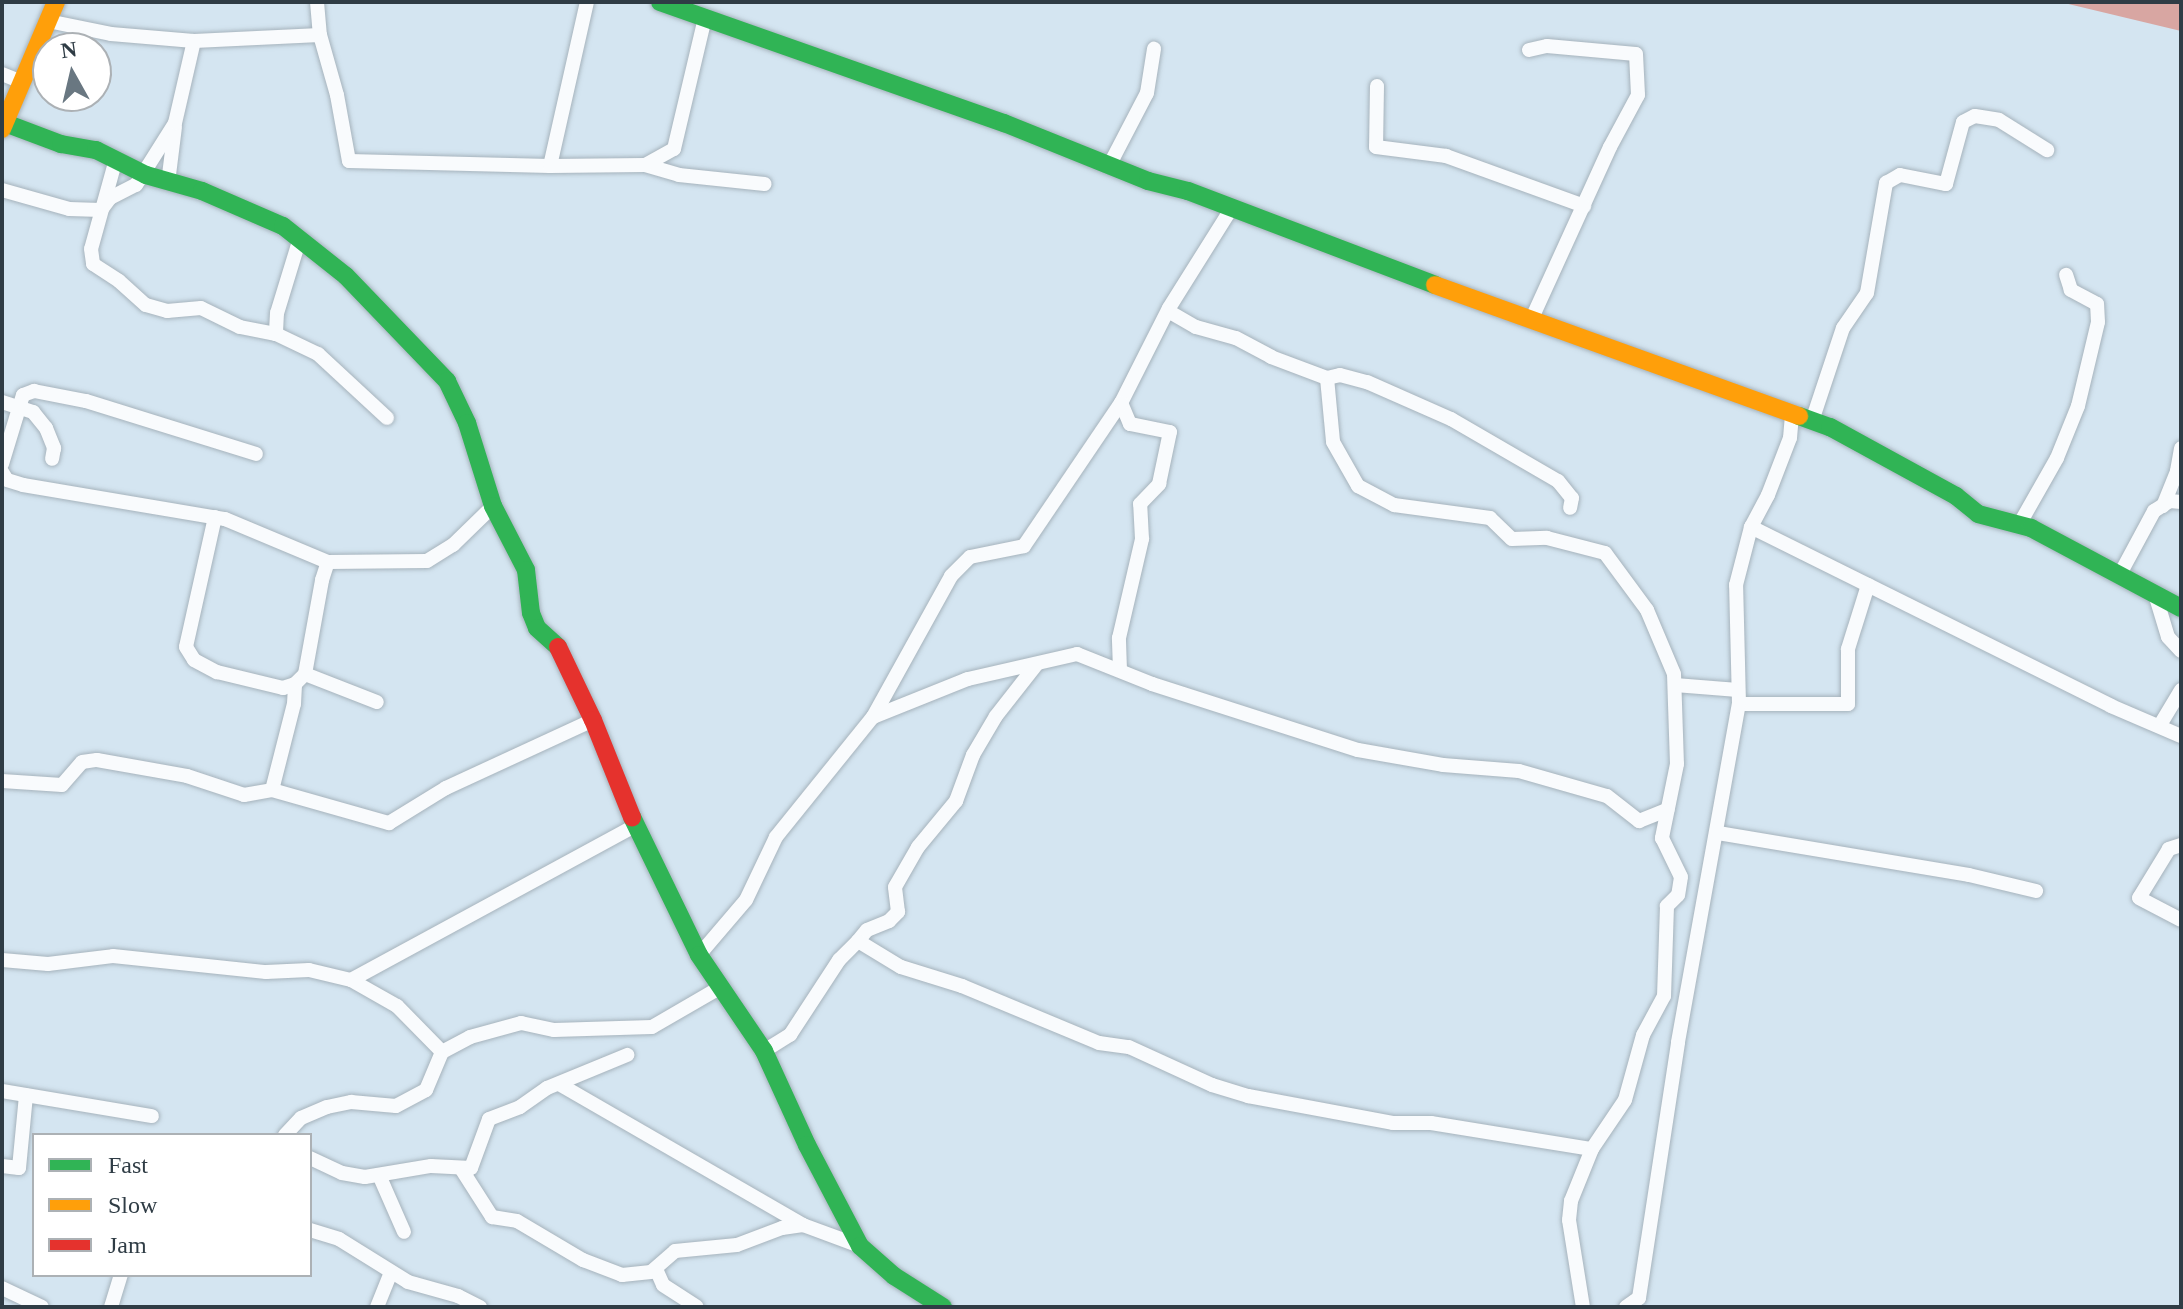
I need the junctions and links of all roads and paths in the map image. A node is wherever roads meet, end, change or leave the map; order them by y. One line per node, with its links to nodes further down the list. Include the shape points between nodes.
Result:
1 (56, 2): 6 (street)
2 (317, 2): 7 (street)
3 (587, 2): 20 (street)
4 (660, 2): 5 (street)
5 (705, 18): 16 (street); 21 (street, via 1004,123)
6 (48, 21): 8 (street, via 111,34); 12 (street)
7 (320, 35): 8 (street); 20 (street, via 349,161)
8 (194, 41): 14 (street)
9 (1154, 49): 21 (street, via 1147,93)
10 (1529, 50): 27 (street, via 1547,46 1636,54 1638,95)
11 (2, 74): 12 (street)
12 (22, 82): 15 (street)
13 (1377, 86): 27 (street, via 1376,147 1446,156)
14 (175, 123): 22 (street); 24 (street)
15 (3, 126): 18 (street)
16 (674, 149): 19 (street); 23 (street)
17 (2047, 150): 41 (street, via 1999,120 1975,116 1963,122 1946,184 1900,175 1886,183 1867,293 1843,328)
18 (116, 159): 22 (street); 29 (street)
19 (645, 165): 20 (street); 23 (street)
20 (550, 166)
21 (1109, 166): 28 (street)
22 (141, 172): 24 (street); 29 (street, via 136,185 110,198)
23 (679, 175): 25 (street)
24 (168, 183): 30 (street, via 251,210)
25 (765, 184)
26 (2, 190): 29 (street, via 69,209)
27 (1584, 206): 33 (street)
28 (1231, 209): 32 (street); 33 (street)
29 (101, 210): 34 (street, via 91,249 93,264 146,305 167,311 201,308 240,327)
30 (300, 238): 34 (street, via 277,313); 48 (street, via 346,276 447,381 467,423)
31 (2066, 275): 52 (street, via 2071,290 2097,304 2098,322 2068,432)
32 (1168, 311): 35 (street); 37 (street)
33 (1531, 320): 39 (street)
34 (276, 334): 40 (street, via 318,354)
35 (1327, 378): 50 (street, via 1340,375 1367,382 1451,419 1558,481 1572,498); 63 (street, via 1333,442 1358,486 1394,505 1490,518 1512,539 1547,538 1605,553 1647,610 1668,654)
36 (2, 402): 38 (street)
37 (1121, 403): 61 (street, via 1130,424 1170,432 1159,484 1140,504 1142,539 1119,638); 67 (street, via 1024,546 970,557 951,576)
38 (19, 407): 43 (street, via 23,395 34,391 58,395); 44 (street, via 33,412 46,428 54,448); 45 (street)
39 (1792, 413): 41 (street); 53 (street, via 1790,438)
40 (387, 418)
41 (1812, 421): 52 (street, via 1897,462 1978,514)
42 (2181, 448): 49 (street)
43 (256, 454)
44 (52, 459)
45 (2, 464)
46 (2, 472): 51 (street, via 7,480 23,485)
47 (2181, 502): 49 (street)
48 (493, 506): 54 (street, via 453,545 427,561); 68 (street, via 526,570 537,628 556,643)
49 (2163, 506): 55 (street, via 2154,511)
50 (1570, 508)
51 (215, 517): 54 (street); 62 (street, via 186,647 194,660 217,672 283,688)
52 (2019, 525): 55 (street)
53 (1751, 527): 56 (street); 65 (street, via 1736,585)
54 (328, 562): 62 (street)
55 (2119, 576): 57 (street)
56 (1868, 585): 65 (street, via 1848,649 1848,704); 69 (street, via 2111,706)
57 (2155, 594): 58 (street); 59 (street, via 2168,637)
58 (2181, 608)
59 (2181, 651)
60 (1036, 665): 61 (street, via 1077,654); 67 (street, via 968,679); 79 (street, via 996,716 973,755 956,801 918,847 895,887 898,912)
61 (1120, 670): 73 (street, via 1358,750 1519,771 1607,796 1639,821)
62 (300, 679): 66 (street); 72 (street)
63 (1675, 685): 65 (street); 73 (street, via 1678,749)
64 (2181, 690): 69 (street)
65 (1739, 697): 75 (street)
66 (377, 702)
67 (873, 717): 80 (street, via 776,837 746,900)
68 (593, 720): 72 (street, via 446,788 389,823); 74 (street)
69 (2160, 725): 70 (street)
70 (2181, 736)
71 (2, 781): 72 (street, via 62,785 82,762 97,760 187,776 244,795)
72 (272, 790)
73 (1668, 809): 92 (street, via 1662,838 1681,877 1678,895 1667,906 1664,996 1643,1035 1619,1112)
74 (636, 825): 80 (street); 82 (street)
75 (1718, 833): 77 (street); 112 (street, via 1678,1042 1639,1298)
76 (2181, 845): 78 (street, via 2169,849 2139,898)
77 (2036, 891)
78 (2181, 920)
79 (858, 941): 84 (street, via 839,960 790,1035); 92 (street, via 901,967 962,986 1099,1043 1129,1047 1248,1096 1393,1123 1431,1123)
80 (699, 955): 83 (street)
81 (2, 960): 82 (street, via 48,964 113,956 266,972 309,970)
82 (351, 980): 85 (street, via 397,1006)
83 (721, 987): 84 (street); 85 (street, via 652,1027 554,1030 521,1023 470,1037)
84 (764, 1051): 100 (street)
85 (442, 1052): 91 (street, via 426,1090 396,1106 351,1102 327,1107 301,1118)
86 (627, 1055): 87 (street)
87 (559, 1084): 95 (street, via 489,1119 471,1168); 97 (street)
88 (2, 1091): 89 (street)
89 (26, 1095): 90 (street); 94 (street, via 19,1168)
90 (152, 1116)
91 (287, 1133)
92 (1592, 1149): 111 (street, via 1576,1185 1569,1220)
93 (312, 1159): 96 (street, via 342,1173)
94 (2, 1166)
95 (462, 1170): 96 (street, via 431,1166); 101 (street, via 492,1217 517,1221 583,1260 622,1275)
96 (379, 1175): 99 (street)
97 (803, 1225): 100 (street); 101 (street, via 737,1245 675,1251)
98 (312, 1231): 102 (street, via 339,1239)
99 (404, 1232)
100 (860, 1246): 110 (street, via 894,1276)
101 (656, 1269): 109 (street, via 663,1285)
102 (391, 1273): 107 (street); 108 (street)
103 (120, 1277): 106 (street)
104 (2, 1288): 105 (street)
105 (34, 1305)
106 (111, 1307)
107 (377, 1307)
108 (480, 1307)
109 (697, 1307)
110 (943, 1307)
111 (1583, 1307)
112 (1626, 1307)

